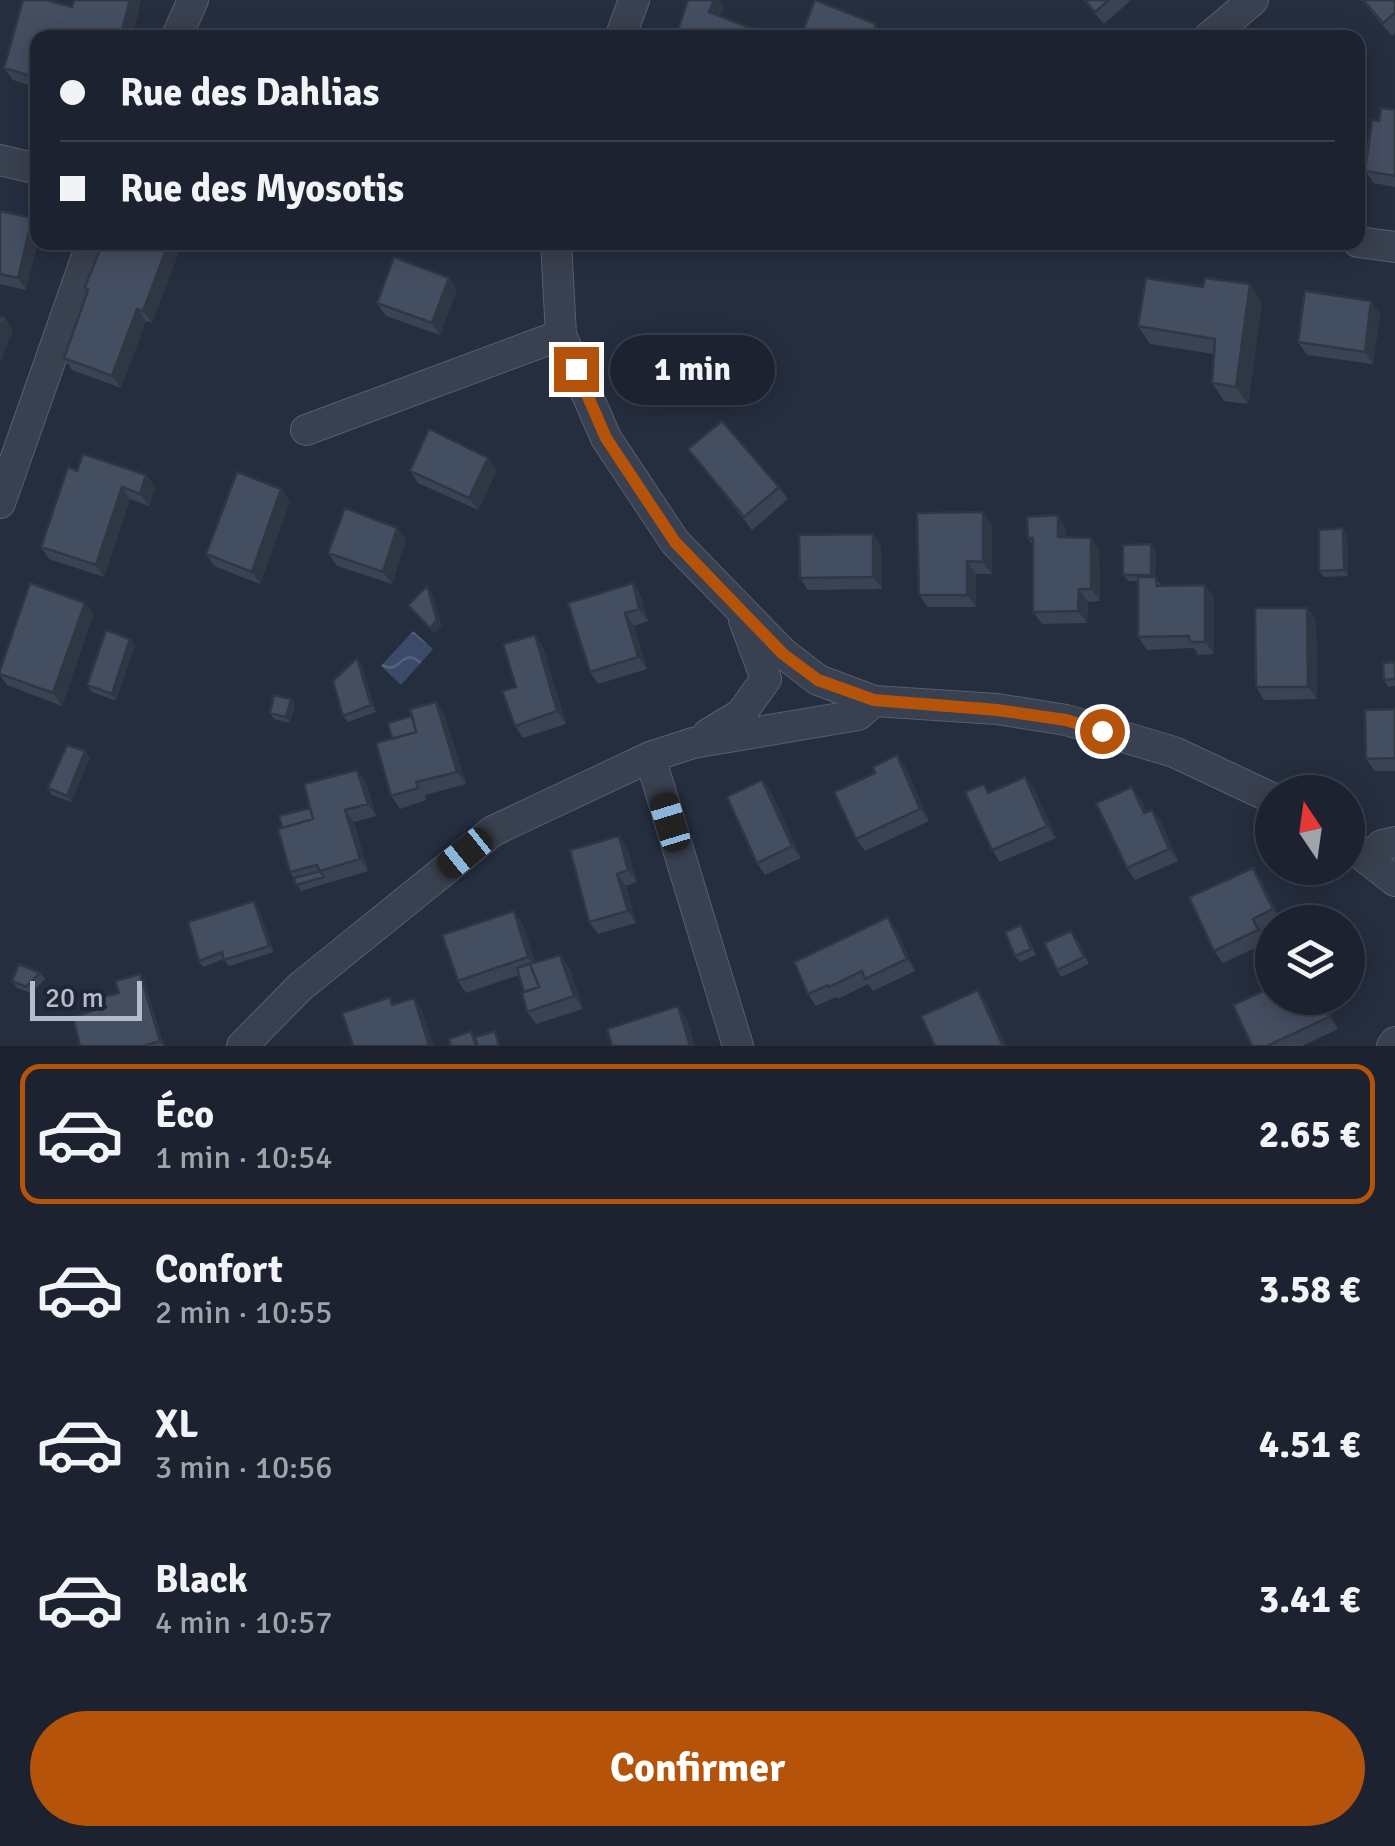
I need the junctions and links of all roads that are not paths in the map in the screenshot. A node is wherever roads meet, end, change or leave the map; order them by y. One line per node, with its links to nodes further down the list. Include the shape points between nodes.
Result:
1 (193, 0): 4 (street)
2 (634, 0): 5 (street)
3 (1253, 0): 6 (street)
4 (180, 30)
5 (623, 30)
6 (1217, 30)
7 (0, 160): 8 (street)
8 (30, 167)
9 (1365, 243): 10 (street)
10 (1395, 247)
11 (89, 250): 15 (street)
12 (556, 250): 13 (street)
13 (561, 335): 14 (street); 16 (street, via 616,453 675,542)
14 (306, 430)
15 (0, 503)
16 (742, 612): 17 (street); 20 (street, via 766,679 741,714)
17 (818, 680): 18 (street); 19 (street)
18 (874, 700): 19 (street, via 858,715); 22 (street, via 1066,720 1174,752)
19 (805, 724): 20 (street)
20 (694, 743): 21 (street)
21 (650, 757): 27 (street, via 493,831 300,986); 28 (street)
22 (1255, 790)
23 (1395, 842): 24 (street)
24 (1365, 849)
25 (1365, 857): 26 (street)
26 (1395, 881)
27 (242, 1046)
28 (738, 1046)

